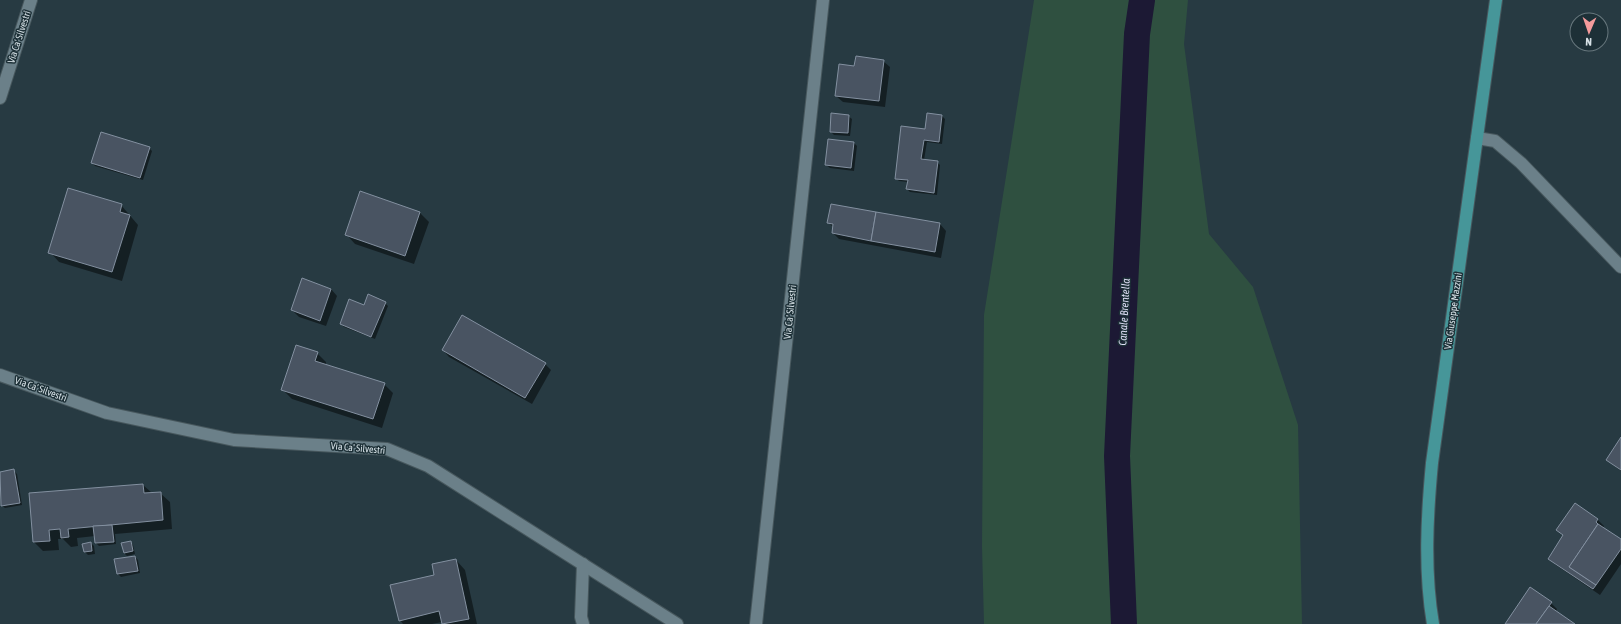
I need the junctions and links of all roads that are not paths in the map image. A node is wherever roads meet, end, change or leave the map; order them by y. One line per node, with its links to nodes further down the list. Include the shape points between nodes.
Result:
1 (31, 0): 4 (street, Via Ca' Silvestri)
2 (823, 0): 11 (street, Via Ca' Silvestri)
3 (1496, 0): 5 (main road, Via Giuseppe Mazzini)
4 (0, 98)
5 (1477, 138): 6 (street, via 1495,141 1521,164); 12 (main road, Via Giuseppe Mazzini, via 1432,463 1427,561)
6 (1621, 268)
7 (0, 374): 8 (street, Via Ca' Silvestri, via 107,413 234,440 387,450 428,466)
8 (583, 564): 9 (street); 10 (street, Via Ca' Silvestri)
9 (583, 624)
10 (677, 624)
11 (756, 624)
12 (1433, 624)

